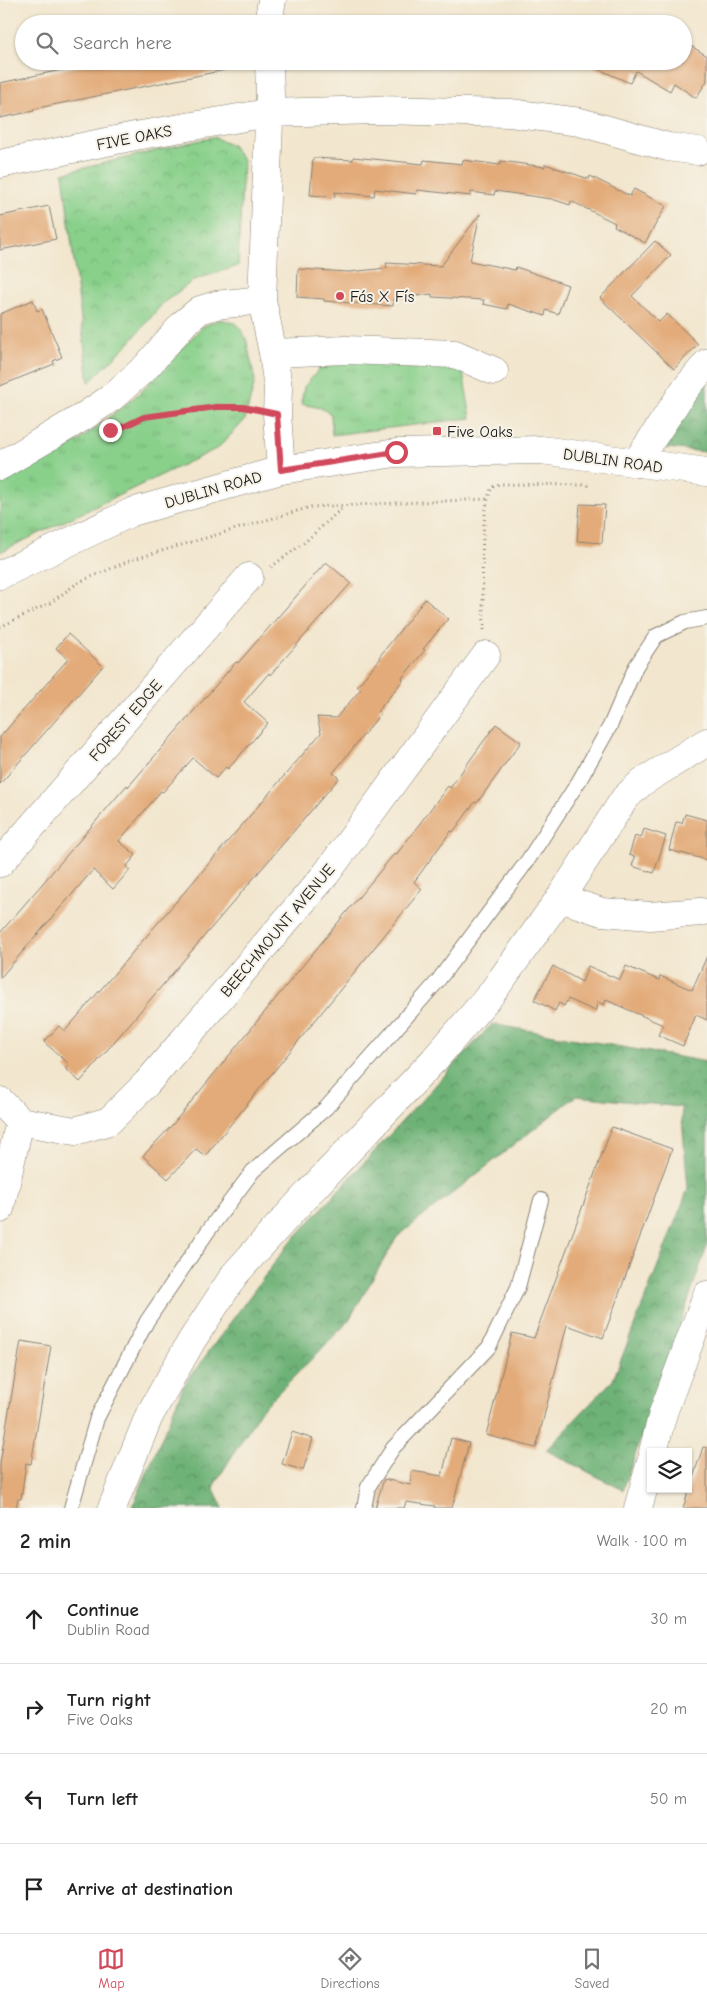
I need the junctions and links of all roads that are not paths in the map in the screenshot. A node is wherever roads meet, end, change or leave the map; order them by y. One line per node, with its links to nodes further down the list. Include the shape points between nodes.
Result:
1 (272, 0): 2 (street)
2 (270, 15)
3 (269, 70): 4 (street)
4 (268, 113): 5 (street, FIVE OAKS, via 377,110 510,113 580,122 668,147); 6 (street, FIVE OAKS); 7 (street)
5 (698, 151)
6 (0, 164)
7 (262, 300): 8 (street); 12 (street, via 200,310 184,323 147,366 111,398)
8 (273, 353): 10 (street, via 346,350 455,354); 13 (street, via 278,388)
9 (707, 363): 11 (street, via 683,392)
10 (494, 371)
11 (636, 463): 13 (street, DUBLIN ROAD, via 527,449 396,452); 14 (street, DUBLIN ROAD)
12 (0, 466)
13 (281, 470): 15 (street, DUBLIN ROAD, via 132,512)
14 (707, 472)
15 (0, 575)
16 (249, 577): 20 (street, FOREST EDGE)
17 (707, 618): 30 (lane, via 685,622 656,636 636,666 610,726 579,781 528,860 438,982 326,1108 252,1171 208,1231 147,1321 98,1418)
18 (486, 655): 24 (street, BEECHMOUNT AVENUE, via 326,874 147,1083 109,1121 75,1131)
19 (707, 742): 21 (street, via 642,782 625,798)
20 (0, 863)
21 (560, 898): 22 (street, via 602,912 650,916); 31 (street, via 491,994 434,1060 235,1274 192,1340 149,1416)
22 (701, 912)
23 (0, 1101): 24 (street)
24 (20, 1121): 26 (street)
25 (541, 1200): 32 (lane, via 518,1286 489,1347 393,1448 368,1487)
26 (0, 1209)
27 (707, 1295): 28 (street, via 663,1412)
28 (654, 1448)
29 (647, 1476): 33 (street)
30 (71, 1508)
31 (112, 1508)
32 (364, 1508)
33 (638, 1508)

